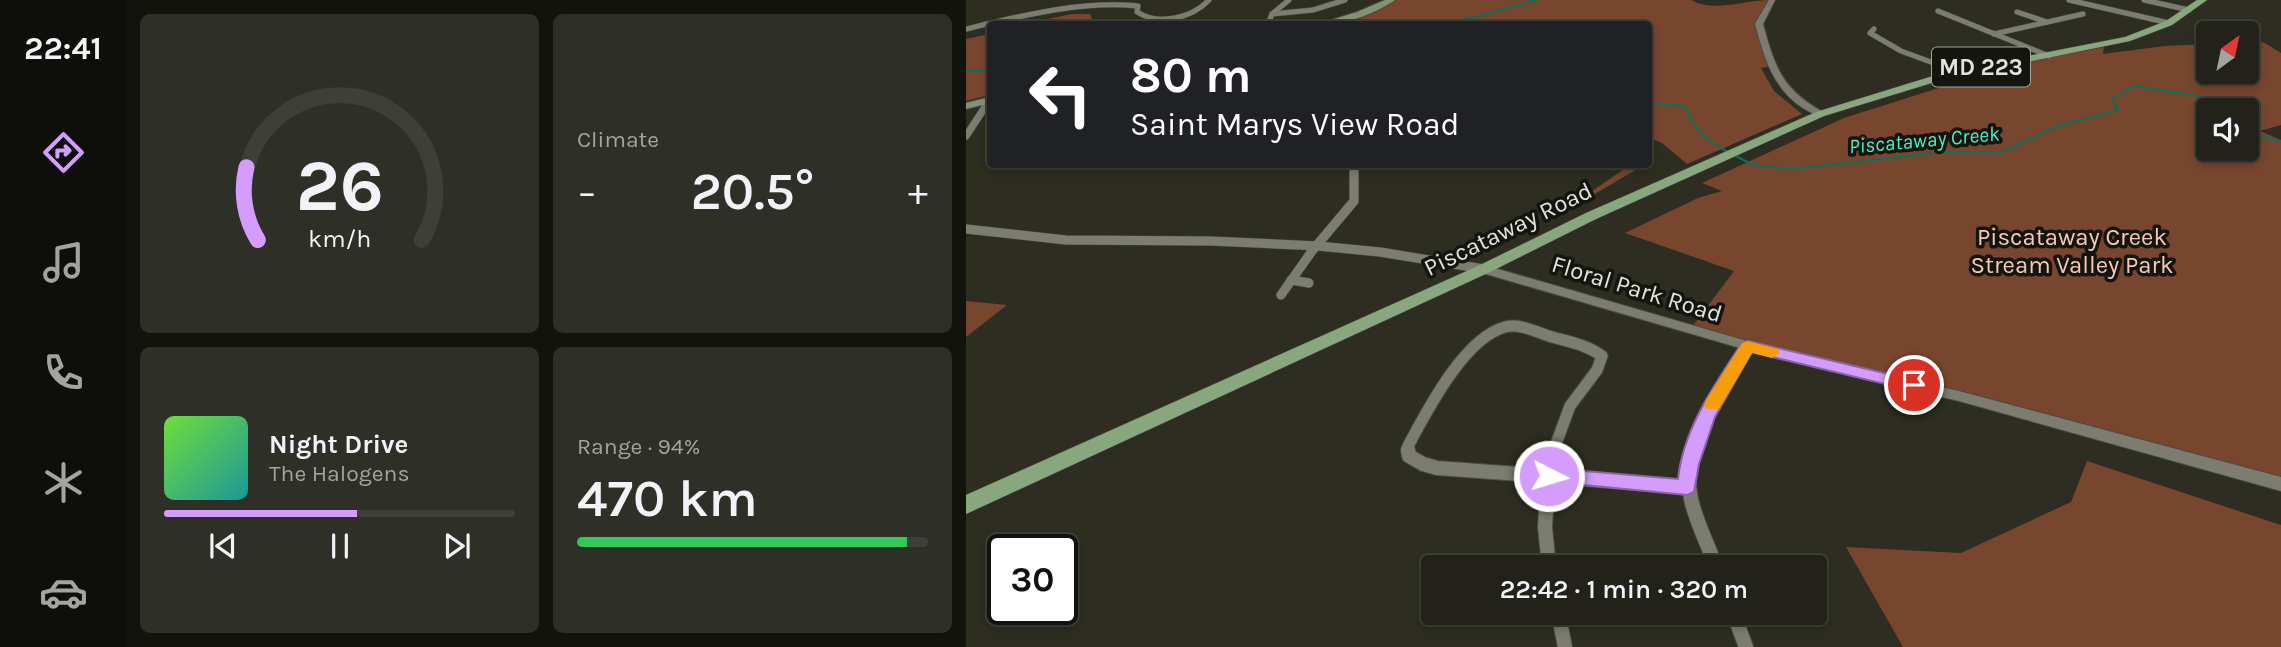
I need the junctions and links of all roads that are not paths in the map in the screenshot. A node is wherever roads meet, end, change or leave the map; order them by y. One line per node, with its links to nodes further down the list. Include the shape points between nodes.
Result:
1 (1144, 0): 10 (street)
2 (1209, 0): 10 (street, via 1195,12 1165,18 1139,15)
3 (1289, 0): 14 (street)
4 (1345, 0): 14 (street, via 1313,10)
5 (1391, 0): 18 (main road)
6 (1772, 0): 30 (street, via 1759,27 1777,79)
7 (2069, 0): 20 (street)
8 (2144, 0): 11 (street)
9 (2203, 0): 11 (main road, Piscataway Road / MD 223)
10 (1133, 3): 16 (street, via 1055,7)
11 (2189, 10): 20 (main road, Piscataway Road / MD 223)
12 (1938, 11): 24 (street)
13 (2017, 12): 19 (street)
14 (1272, 14): 17 (street)
15 (2083, 14): 19 (street)
16 (998, 21)
17 (1269, 21)
18 (1333, 21)
19 (2049, 22): 24 (street)
20 (2169, 23): 25 (main road, Piscataway Road / MD 223, via 2127,39)
21 (987, 24): 22 (street)
22 (966, 29)
23 (1874, 29): 26 (street, via 1870,33 1881,40)
24 (1994, 34): 25 (street)
25 (2049, 56): 26 (main road, Piscataway Road / MD 223)
26 (1958, 72): 30 (main road, Piscataway Road / MD 223)
27 (987, 101): 29 (main road)
28 (987, 104): 31 (street)
29 (966, 107)
30 (1820, 114): 35 (main road, Piscataway Road / MD 223)
31 (966, 136)
32 (1353, 168): 34 (street, via 1355,198)
33 (966, 229): 34 (street, Floral Park Road, via 1066,240)
34 (1318, 246): 35 (street, Floral Park Road); 36 (street)
35 (1484, 269): 39 (street, Floral Park Road); 43 (main road, Piscataway Road)
36 (1292, 280): 37 (street); 38 (street)
37 (1309, 283)
38 (1281, 295)
39 (1748, 346): 41 (street, Floral Park Road, via 1959,396); 42 (street, via 1705,417 1689,464)
40 (1549, 476): 40 (street, via 1561,426 1602,356 1520,327 1499,328 1443,387 1408,446 1409,456 1427,466); 42 (street); 44 (street, via 1544,503)
41 (2281, 484)
42 (1687, 487): 45 (street)
43 (966, 505)
44 (1548, 555)
45 (1712, 555)
46 (1561, 625): 48 (street)
47 (1738, 625): 49 (street)
48 (1565, 647)
49 (1746, 647)

